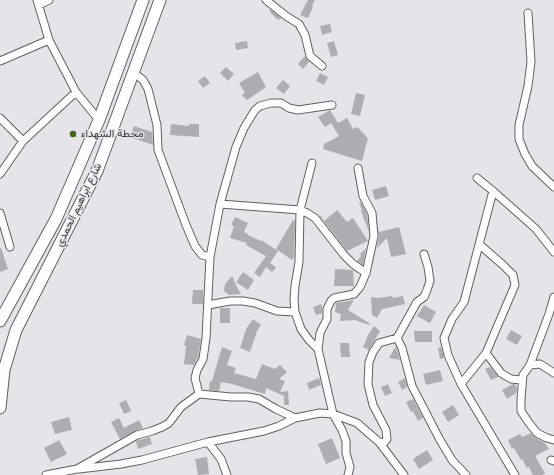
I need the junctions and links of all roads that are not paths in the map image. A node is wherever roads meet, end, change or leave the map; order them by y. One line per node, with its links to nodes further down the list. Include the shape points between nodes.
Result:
1 (48, 0): 5 (street)
2 (143, 0): 14 (main road, شارع ابراهيم الحمدي)
3 (160, 0): 10 (main road, شارع ابراهيم الحمدي)
4 (266, 0): 9 (street, via 299,24 305,35 310,56)
5 (38, 3): 7 (street)
6 (528, 13): 22 (street, via 531,62 519,125 519,139 524,154 532,166)
7 (49, 40): 8 (street); 11 (street)
8 (0, 61)
9 (322, 66)
10 (134, 73): 19 (main road, شارع ابراهيم الحمدي); 31 (street, via 143,80 148,89 157,125 158,150 186,225 202,255)
11 (76, 92): 14 (street); 15 (street)
12 (332, 105): 24 (street, via 298,110 281,103 271,103 255,110 236,147)
13 (0, 118): 15 (street)
14 (99, 120): 16 (main road, شارع ابراهيم الحمدي)
15 (23, 141): 20 (street)
16 (81, 161): 19 (main road); 36 (main road, شارع ابراهيم الحمدي, via 56,219)
17 (312, 163): 25 (street)
18 (358, 168): 32 (street, via 363,196 372,213 374,236)
19 (97, 171): 45 (main road, شارع ابراهيم الحمدي, via 16,330 4,370)
20 (0, 174)
21 (477, 178): 23 (street)
22 (554, 188)
23 (493, 191): 27 (street); 29 (street, via 536,229)
24 (220, 204): 25 (street); 31 (street)
25 (300, 210): 32 (street, via 315,218 344,255); 35 (street)
26 (0, 213): 28 (street)
27 (480, 245): 39 (street, via 513,275 515,284); 43 (street, via 464,302 452,319 444,338 448,355)
28 (10, 247)
29 (554, 252)
30 (424, 254): 37 (street, via 430,281 424,297 417,302)
31 (210, 257): 34 (street)
32 (366, 273): 38 (street, via 354,294 331,301 327,309 327,319 320,333)
33 (554, 297): 40 (street)
34 (208, 305): 35 (street, via 243,301 277,311); 44 (street, via 203,359 196,378)
35 (295, 312): 38 (street, via 301,329)
36 (0, 321)
37 (397, 338): 50 (street, via 379,343 369,362 368,384 373,405 386,430 387,439 384,443); 56 (street, via 412,386 452,460)
38 (318, 349): 46 (street)
39 (486, 352): 42 (street, via 501,373 511,379); 43 (street)
40 (530, 365): 41 (street, via 540,364); 42 (street)
41 (554, 373)
42 (521, 380): 48 (street, via 521,411 537,433)
43 (461, 384): 57 (street)
44 (198, 394): 47 (street, via 259,399); 51 (street, via 184,404 162,427 137,435)
45 (0, 408)
46 (333, 414): 47 (street, via 320,413); 50 (street, via 357,423); 54 (street, via 346,441 350,467)
47 (295, 418): 49 (street, via 264,431)
48 (554, 440)
49 (208, 442): 51 (street, via 142,460); 53 (street, via 216,450)
50 (378, 442): 55 (street)
51 (77, 469): 52 (street)
52 (46, 475)
53 (227, 475)
54 (348, 475)
55 (404, 475)
56 (466, 475)
57 (515, 475)

